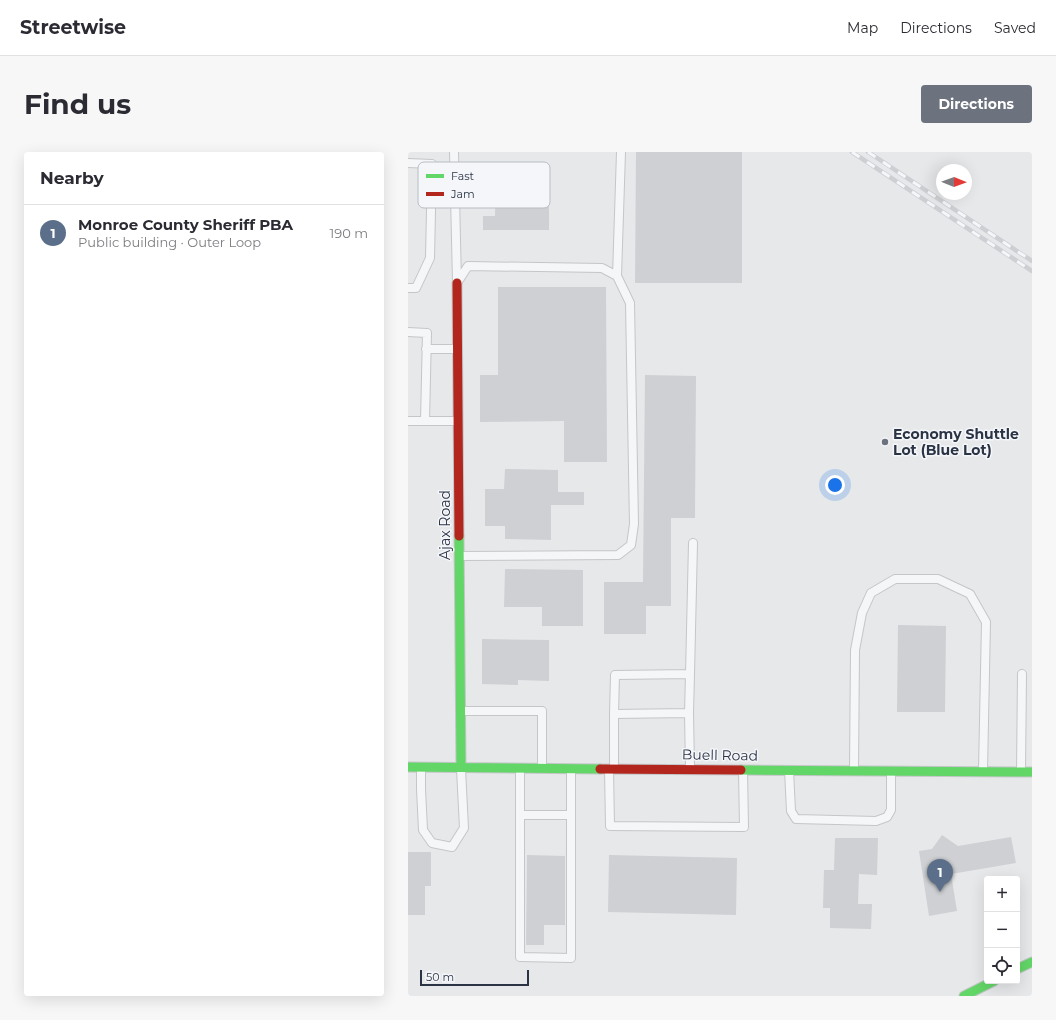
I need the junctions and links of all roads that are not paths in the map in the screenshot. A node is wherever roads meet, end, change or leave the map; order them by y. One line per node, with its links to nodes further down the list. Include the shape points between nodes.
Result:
1 (454, 152): 3 (lane)
2 (621, 152): 8 (lane)
3 (454, 162)
4 (408, 163): 5 (lane)
5 (418, 163)
6 (431, 208): 10 (lane, via 430,258 416,288)
7 (455, 208): 9 (lane)
8 (617, 276): 9 (lane, via 602,268 468,266); 18 (lane, via 630,303 634,524 631,545 618,555)
9 (457, 283): 13 (main road, Ajax Road)
10 (408, 288)
11 (408, 332): 12 (lane, via 427,333)
12 (426, 349): 13 (lane); 15 (lane)
13 (458, 349): 16 (main road, Ajax Road)
14 (408, 421): 15 (lane)
15 (425, 421): 16 (lane)
16 (458, 421): 18 (main road, Ajax Road)
17 (693, 543): 19 (lane)
18 (459, 556): 21 (main road, Ajax Road)
19 (690, 674): 22 (lane, via 615,675); 23 (lane)
20 (1022, 674): 37 (lane)
21 (460, 711): 26 (main road, Ajax Road); 28 (lane, via 542,711)
22 (614, 714): 23 (lane); 30 (lane)
23 (689, 714): 31 (lane)
24 (408, 767): 25 (main road, Buell Road)
25 (421, 767): 26 (main road, Buell Road); 26 (lane, via 420,789 424,830 432,843 452,847 464,828)
26 (461, 767): 27 (main road, Buell Road)
27 (520, 768): 28 (main road, Buell Road); 39 (lane)
28 (542, 768): 29 (main road, Buell Road)
29 (571, 768): 30 (main road, Buell Road); 40 (lane)
30 (612, 768): 31 (main road, Buell Road); 32 (lane, via 610,826 744,827)
31 (690, 769): 32 (main road, Buell Road)
32 (744, 770): 33 (main road, Buell Road)
33 (789, 770): 34 (main road, Buell Road); 35 (lane, via 791,811 796,819 876,821 887,816 891,810)
34 (854, 770): 35 (main road, Buell Road); 36 (lane, via 855,650 862,613 871,593 895,579 938,579 970,594 986,622)
35 (891, 771): 36 (main road, Buell Road)
36 (983, 772): 37 (main road, Buell Road)
37 (1021, 772): 38 (main road, Buell Road)
38 (1032, 772)
39 (520, 815): 40 (lane); 40 (lane, via 520,957 571,958)
40 (571, 815)
41 (1032, 962): 42 (main road)
42 (1020, 968)
43 (988, 984): 44 (main road)
44 (964, 996)

